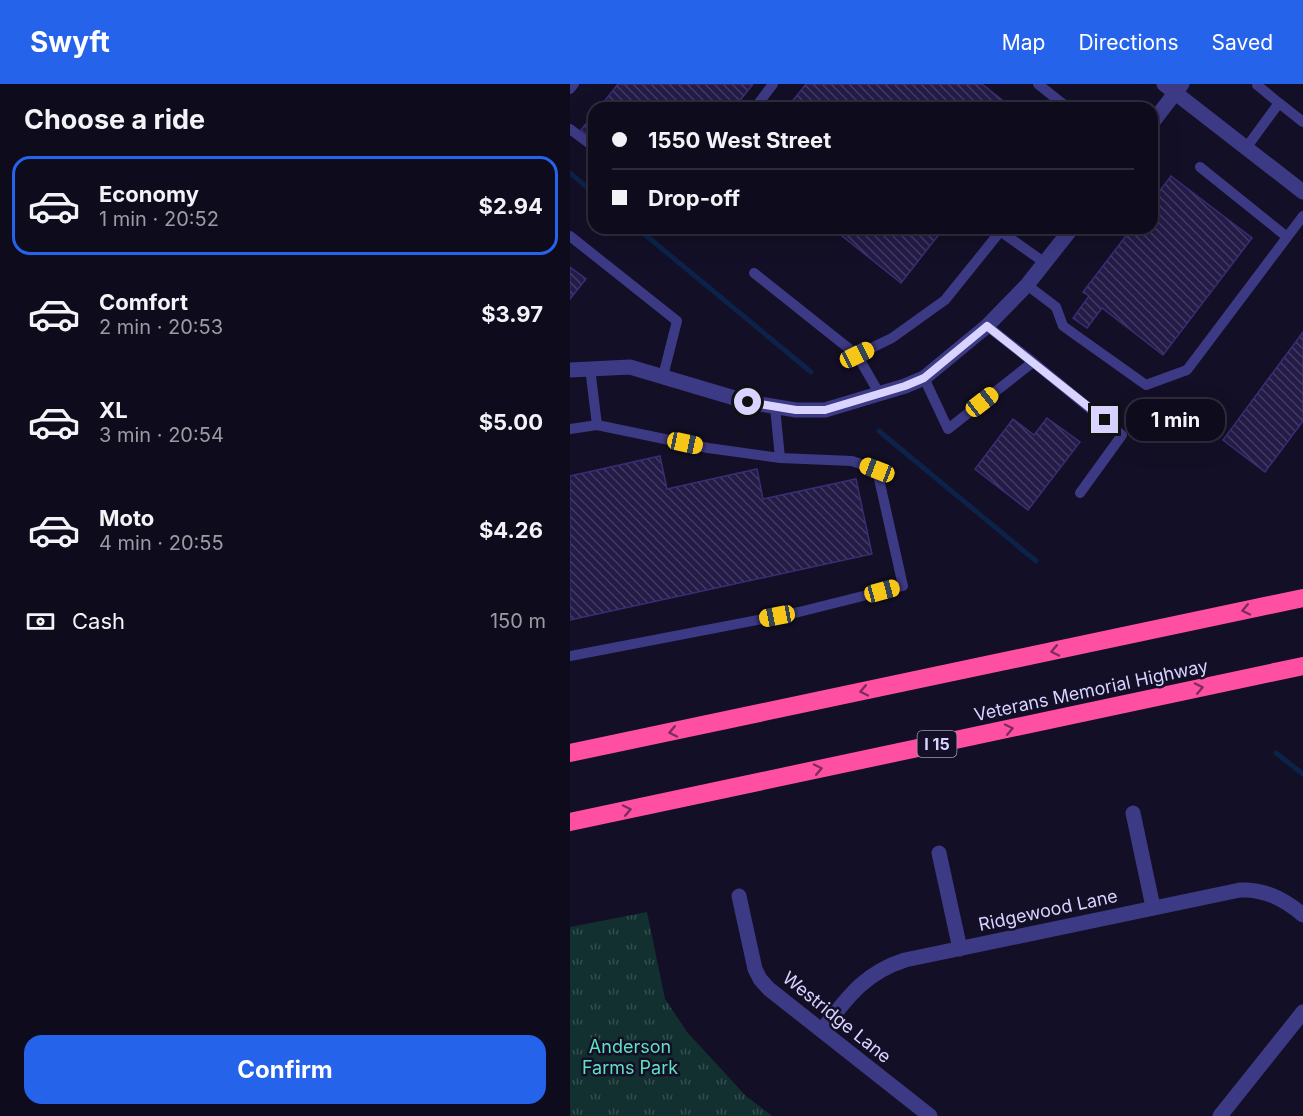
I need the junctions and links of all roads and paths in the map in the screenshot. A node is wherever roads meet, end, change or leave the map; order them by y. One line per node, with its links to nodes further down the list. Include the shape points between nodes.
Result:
1 (574, 84): 6 (lane)
2 (773, 84): 7 (lane)
3 (1038, 84): 8 (lane)
4 (1258, 84): 9 (lane)
5 (1174, 87): 10 (street); 14 (street)
6 (570, 89)
7 (760, 102)
8 (1060, 102)
9 (1279, 103): 11 (lane); 14 (lane)
10 (1158, 113)
11 (1303, 122)
12 (570, 129): 13 (lane)
13 (588, 142)
14 (1246, 148): 16 (street)
15 (1200, 167): 22 (lane)
16 (1303, 192)
17 (1303, 216): 22 (lane)
18 (997, 234): 27 (lane, via 945,300 892,338)
19 (1007, 234): 23 (lane)
20 (1067, 234): 23 (street)
21 (570, 236): 31 (lane, via 678,321)
22 (1287, 237): 25 (lane, via 1187,370 1146,385 1064,326 1056,307)
23 (1045, 263): 25 (street)
24 (754, 273): 27 (lane)
25 (1028, 285): 26 (street)
26 (987, 326): 28 (lane); 32 (street)
27 (857, 355): 33 (lane)
28 (1033, 362): 32 (lane, via 948,429); 38 (lane, via 1122,435)
29 (590, 368): 30 (street); 31 (street, via 630,367); 35 (lane)
30 (570, 369)
31 (663, 376): 34 (street)
32 (924, 378): 33 (street)
33 (879, 393): 34 (street, via 825,410)
34 (775, 407): 37 (lane)
35 (597, 425): 36 (lane); 37 (lane)
36 (570, 429)
37 (780, 458): 40 (lane, via 852,461 877,470 903,586 799,612)
38 (1080, 493)
39 (1303, 598): 42 (highway, one-way to 42)
40 (570, 656)
41 (1303, 666): 44 (highway, Veterans Memorial Highway / I 15, one-way to 41)
42 (570, 753)
43 (1132, 813): 47 (street)
44 (570, 822)
45 (939, 853): 49 (street)
46 (739, 896): 51 (street, Westridge Lane, via 760,979)
47 (1153, 907): 48 (street, Ridgewood Lane, via 1251,890 1277,897); 49 (street, Ridgewood Lane)
48 (1303, 915)
49 (960, 949): 51 (street, Ridgewood Lane, via 886,966 856,989)
50 (1303, 1012): 53 (street)
51 (822, 1030): 52 (street, Westridge Lane)
52 (930, 1116)
53 (1220, 1116)

